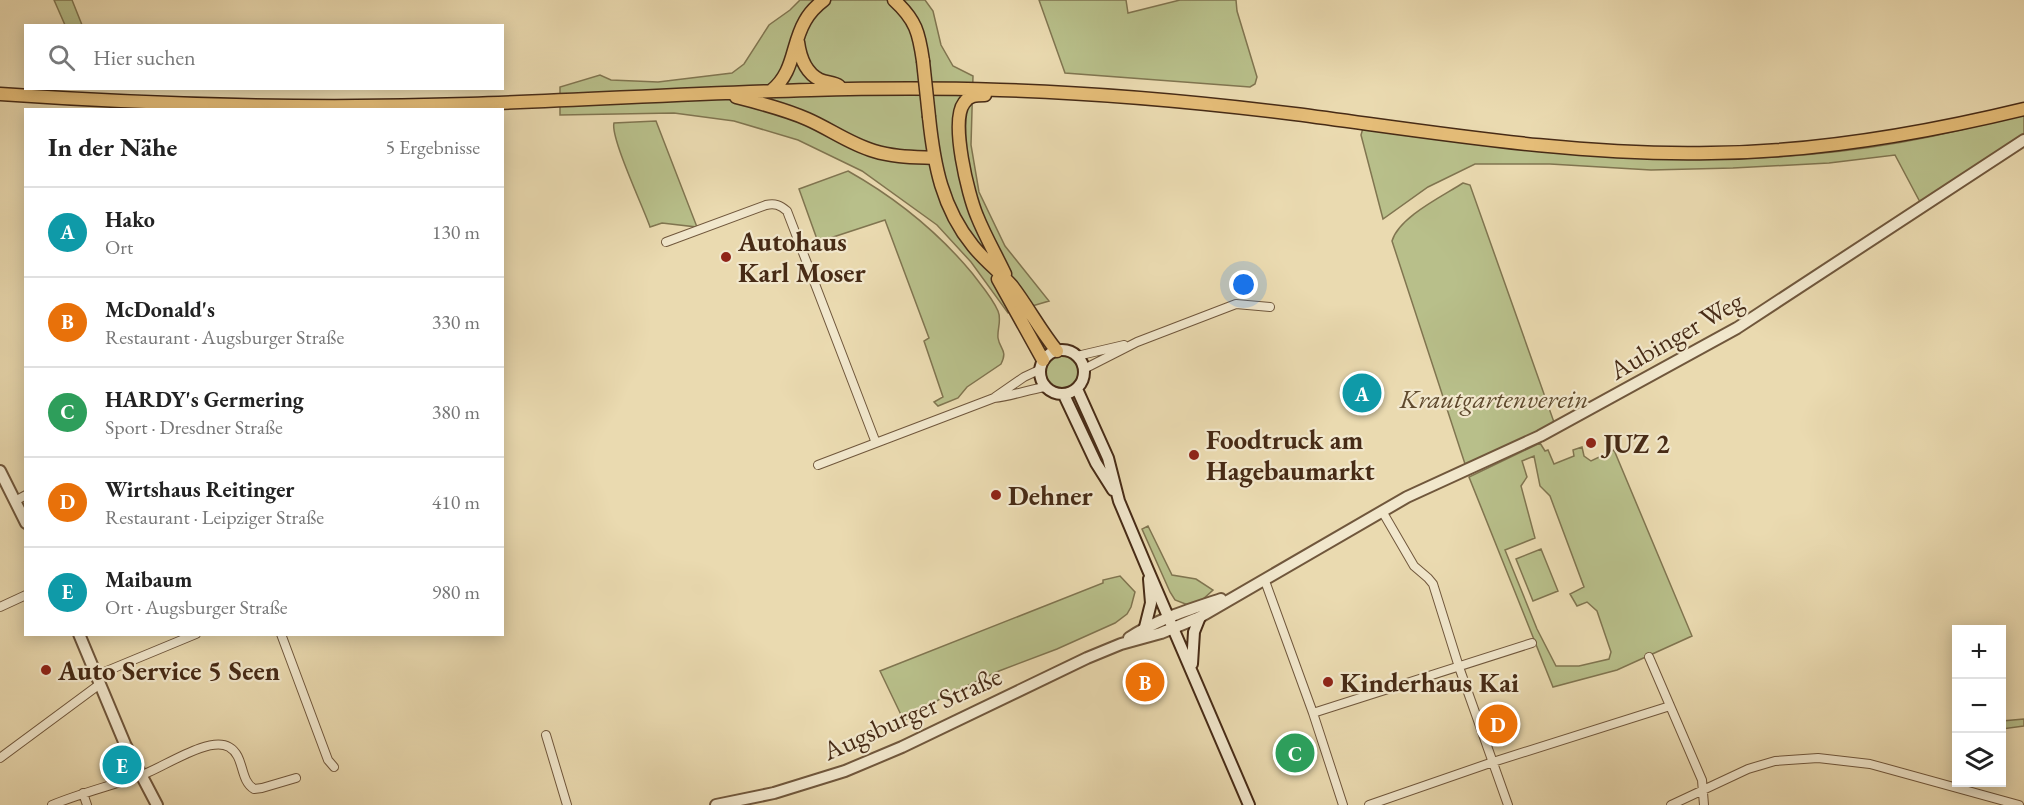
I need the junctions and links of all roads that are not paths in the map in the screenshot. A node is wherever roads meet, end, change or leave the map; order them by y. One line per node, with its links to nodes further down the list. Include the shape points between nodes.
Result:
1 (824, 0): 3 (main road, via 804,22)
2 (894, 0): 11 (main road, bridge, via 911,18 919,34)
3 (797, 41): 4 (main road, via 802,60 812,75); 6 (main road, via 784,78)
4 (843, 89): 5 (main road); 6 (main road)
5 (997, 90): 9 (main road, via 1213,105 1561,147 1699,153 1867,141 1941,129); 14 (main road, via 968,98 960,109 959,129 969,194)
6 (771, 91): 7 (main road)
7 (724, 93): 8 (main road, via 462,104 287,106); 11 (main road, via 792,113 875,152)
8 (0, 94)
9 (2024, 109)
10 (2024, 140): 31 (street, Aubinger Weg, via 1737,328 1540,436)
11 (934, 159): 13 (main road, via 957,223)
12 (666, 242): 25 (street, via 766,205 779,205 787,211)
13 (990, 265): 14 (main road); 19 (main road)
14 (1011, 286): 17 (main road)
15 (1270, 307): 16 (street, via 1236,304)
16 (1137, 342): 18 (street); 20 (street)
17 (1057, 351): 18 (street); 19 (street)
18 (1077, 356): 20 (street)
19 (1041, 365): 21 (street, via 1040,378); 24 (street)
20 (1084, 369): 22 (street)
21 (1045, 387): 23 (street); 24 (street)
22 (1077, 389): 23 (street); 30 (street, via 1108,458)
23 (1064, 395): 30 (street)
24 (994, 398): 25 (street)
25 (876, 443): 26 (street)
26 (818, 465)
27 (0, 471): 29 (street)
28 (24, 496): 29 (street)
29 (15, 501): 32 (street)
30 (1119, 501): 33 (street)
31 (1382, 511): 34 (street, Aubinger Weg); 48 (street, via 1414,566 1431,581)
32 (24, 519)
33 (1148, 570): 38 (street); 40 (street, via 1151,603)
34 (1265, 581): 35 (street, Aubinger Weg); 52 (street)
35 (1239, 593): 38 (street, Aubinger Weg); 39 (street, Aubinger Weg)
36 (24, 596): 37 (street)
37 (0, 607)
38 (1170, 617): 40 (street, Augsburger Straße); 41 (street)
39 (1200, 617): 41 (street, Aubinger Weg); 49 (street, via 1194,632)
40 (1145, 627): 46 (street, Augsburger Straße)
41 (1174, 628): 46 (street, Augsburger Straße); 49 (street)
42 (81, 636): 50 (street)
43 (192, 636): 50 (street)
44 (282, 636): 56 (street)
45 (1532, 643): 48 (street)
46 (1121, 644): 65 (street, Augsburger Straße, via 845,771 783,791)
47 (1649, 657): 51 (street)
48 (1459, 667): 52 (street); 55 (street)
49 (1192, 668): 66 (street)
50 (98, 679): 54 (street); 57 (street)
51 (1670, 706): 55 (street); 59 (street)
52 (1313, 713): 67 (street)
53 (546, 735): 64 (street)
54 (0, 758)
55 (1493, 762): 68 (street); 69 (street)
56 (334, 767)
57 (141, 776): 58 (street, via 216,745 229,747 237,754 247,783 254,789); 60 (street); 63 (street)
58 (296, 778)
59 (1703, 789): 70 (street); 71 (street); 72 (street, via 1775,761 1833,759 1881,767)
60 (83, 793): 61 (street); 62 (street)
61 (52, 805)
62 (87, 805)
63 (157, 805)
64 (567, 805)
65 (716, 805)
66 (1249, 805)
67 (1343, 805)
68 (1369, 805)
69 (1508, 805)
70 (1671, 805)
71 (1704, 805)
72 (2019, 805)

